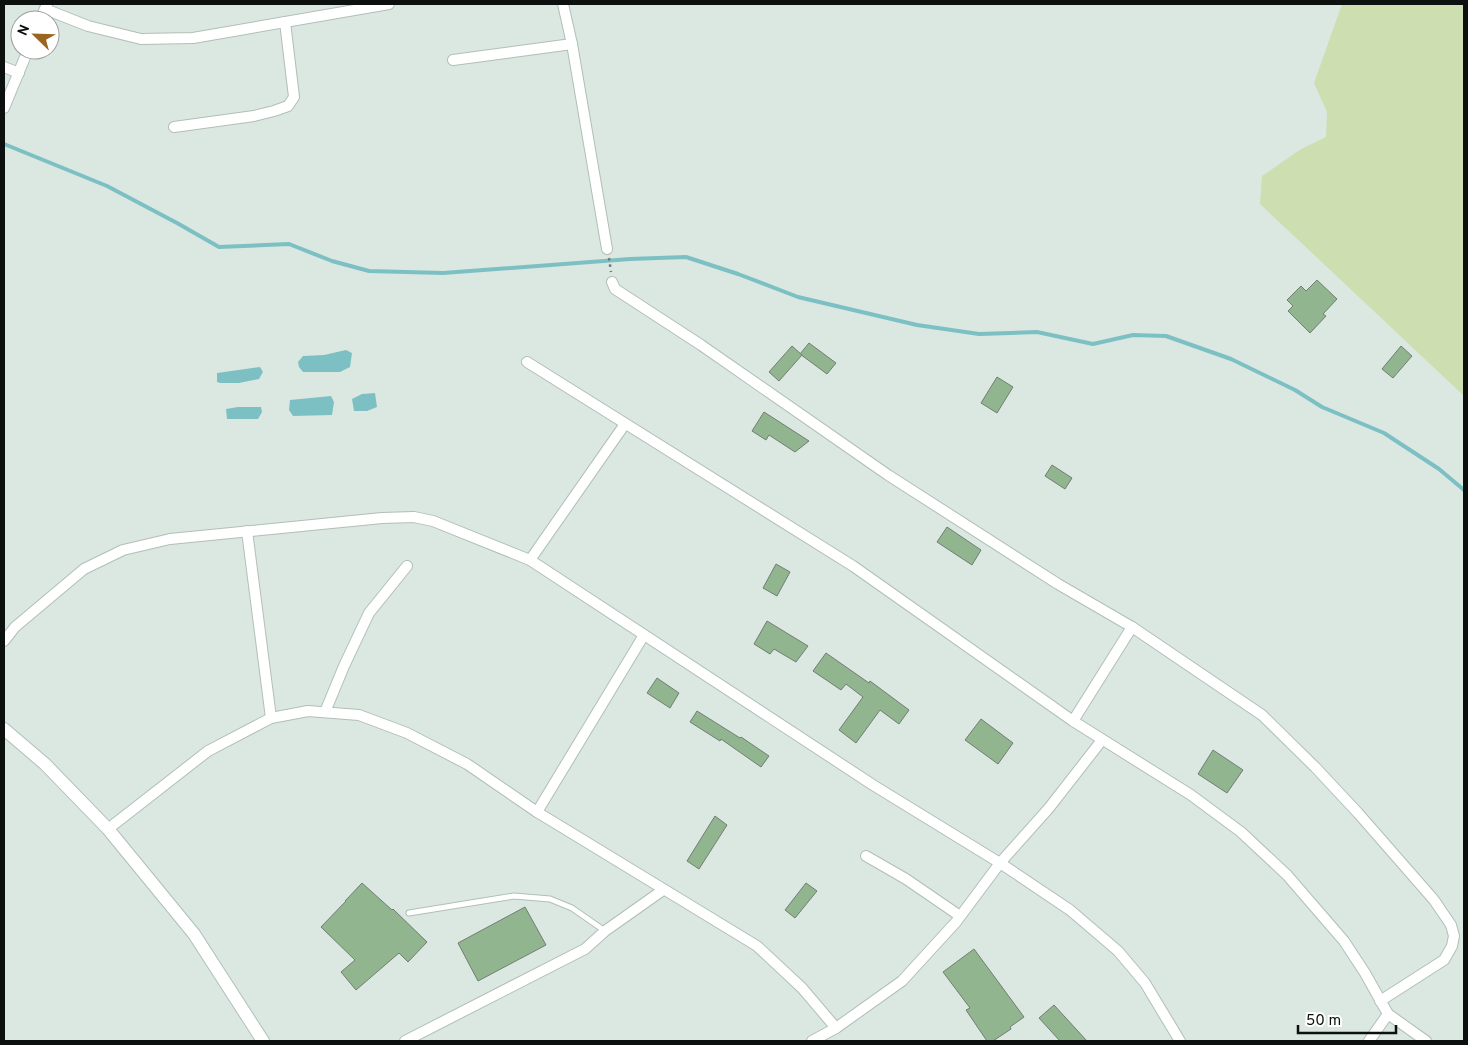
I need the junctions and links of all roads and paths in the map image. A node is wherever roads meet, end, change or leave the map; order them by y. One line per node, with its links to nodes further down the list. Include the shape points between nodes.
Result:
1 (389, 4): 4 (street)
2 (563, 4): 5 (street)
3 (46, 6): 4 (street, via 88,26 141,39 193,38)
4 (285, 22): 11 (street, via 294,97 288,106 254,116)
5 (572, 44): 7 (street); 12 (street)
6 (24, 60): 9 (street)
7 (453, 60)
8 (4, 66): 9 (street)
9 (19, 73): 10 (street)
10 (4, 108)
11 (174, 127)
12 (607, 249): 13 (path)
13 (612, 282): 19 (street, via 615,289 888,475 1058,584)
14 (526, 362): 15 (street)
15 (625, 424): 17 (street); 24 (street, via 854,566)
16 (247, 531): 17 (street, via 414,517 433,521); 21 (street, via 170,539 122,550 84,569 15,627); 23 (street)
17 (530, 560): 20 (street)
18 (407, 566): 22 (street, via 369,613)
19 (1132, 627): 24 (street); 35 (street, via 1262,715 1358,813 1434,900 1451,925 1454,936 1444,960)
20 (644, 635): 27 (street); 30 (street)
21 (4, 641)
22 (325, 712): 23 (street, via 308,711); 27 (street, via 360,715 407,733 467,764)
23 (271, 718): 28 (street, via 208,751)
24 (1073, 722): 26 (street)
25 (4, 729): 28 (street, via 45,764)
26 (1102, 740): 30 (street, via 1049,808); 35 (street, via 1190,795 1241,832 1280,869 1344,941)
27 (537, 812): 31 (street)
28 (108, 829): 38 (street, via 194,934)
29 (866, 856): 33 (street)
30 (1000, 863): 33 (street); 41 (street, via 1070,910 1118,951 1145,983)
31 (663, 890): 34 (street); 37 (street, via 757,946 802,988)
32 (409, 913): 34 (lane, via 514,896 550,899 572,908)
33 (960, 916): 37 (street, via 902,981)
34 (605, 931): 39 (street, via 585,949)
35 (1380, 1002): 36 (street)
36 (1388, 1014): 42 (street); 43 (street)
37 (836, 1028): 40 (street)
38 (260, 1040)
39 (406, 1041)
40 (812, 1041)
41 (1180, 1041)
42 (1369, 1041)
43 (1426, 1041)

